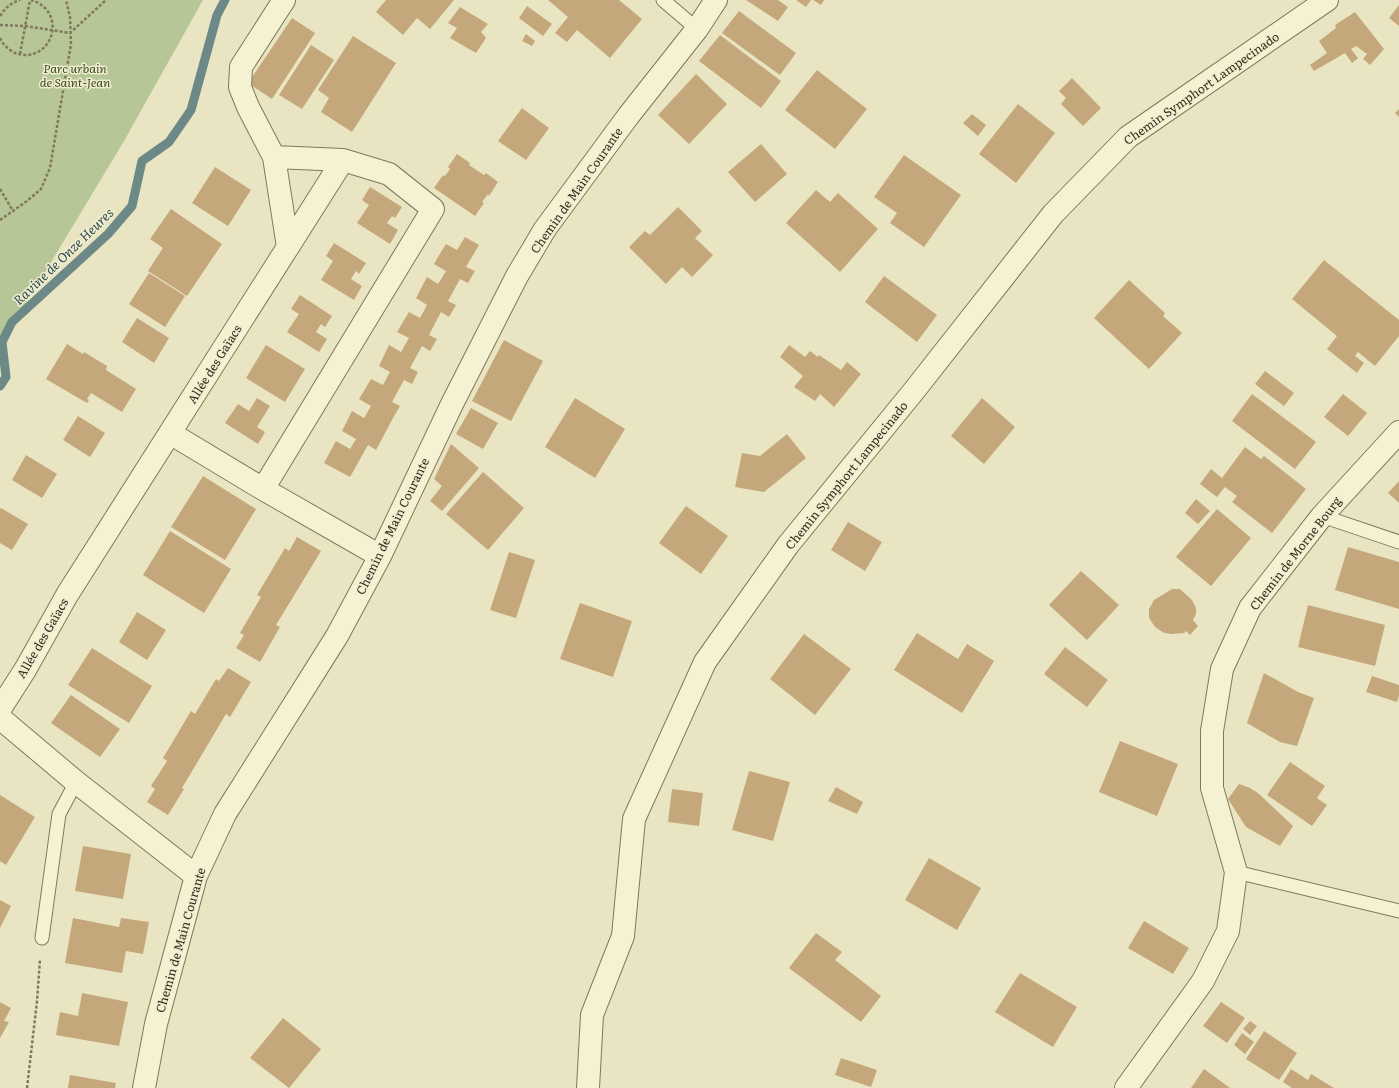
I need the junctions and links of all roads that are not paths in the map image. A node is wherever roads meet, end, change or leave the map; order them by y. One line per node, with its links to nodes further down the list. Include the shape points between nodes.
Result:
1 (284, 0): 6 (street, via 241,67 240,87)
2 (663, 0): 5 (lane)
3 (716, 0): 5 (street, Chemin de Main Courante)
4 (1327, 0): 23 (street, Chemin Symphort Lampecinado, via 1128,137 1054,214 788,545 705,662 634,819 623,936 592,1015)
5 (697, 29): 14 (street, Chemin de Main Courante, via 629,115 545,229 517,276 452,404)
6 (274, 157): 7 (street); 8 (street)
7 (343, 160): 8 (street, Allée des Gaïacs); 11 (street, via 389,174 433,210)
8 (288, 247): 10 (street, Allée des Gaïacs)
9 (1399, 432): 12 (street, Chemin de Morne Bourg)
10 (170, 433): 11 (street); 15 (street, Allée des Gaïacs, via 67,595)
11 (263, 489): 14 (street)
12 (1322, 516): 13 (lane); 18 (street, Chemin de Morne Bourg, via 1250,608 1222,669 1212,731 1212,788)
13 (1399, 542)
14 (380, 556): 19 (street, Chemin de Main Courante, via 337,636 225,814)
15 (0, 709)
16 (0, 718): 17 (street)
17 (76, 782): 19 (street); 21 (lane, via 59,814)
18 (1236, 872): 20 (lane); 24 (street, Chemin de Morne Bourg, via 1228,931 1203,981)
19 (196, 876): 22 (street, Chemin de Main Courante, via 156,1024)
20 (1399, 911)
21 (42, 938)
22 (144, 1088)
23 (588, 1088)
24 (1126, 1088)

